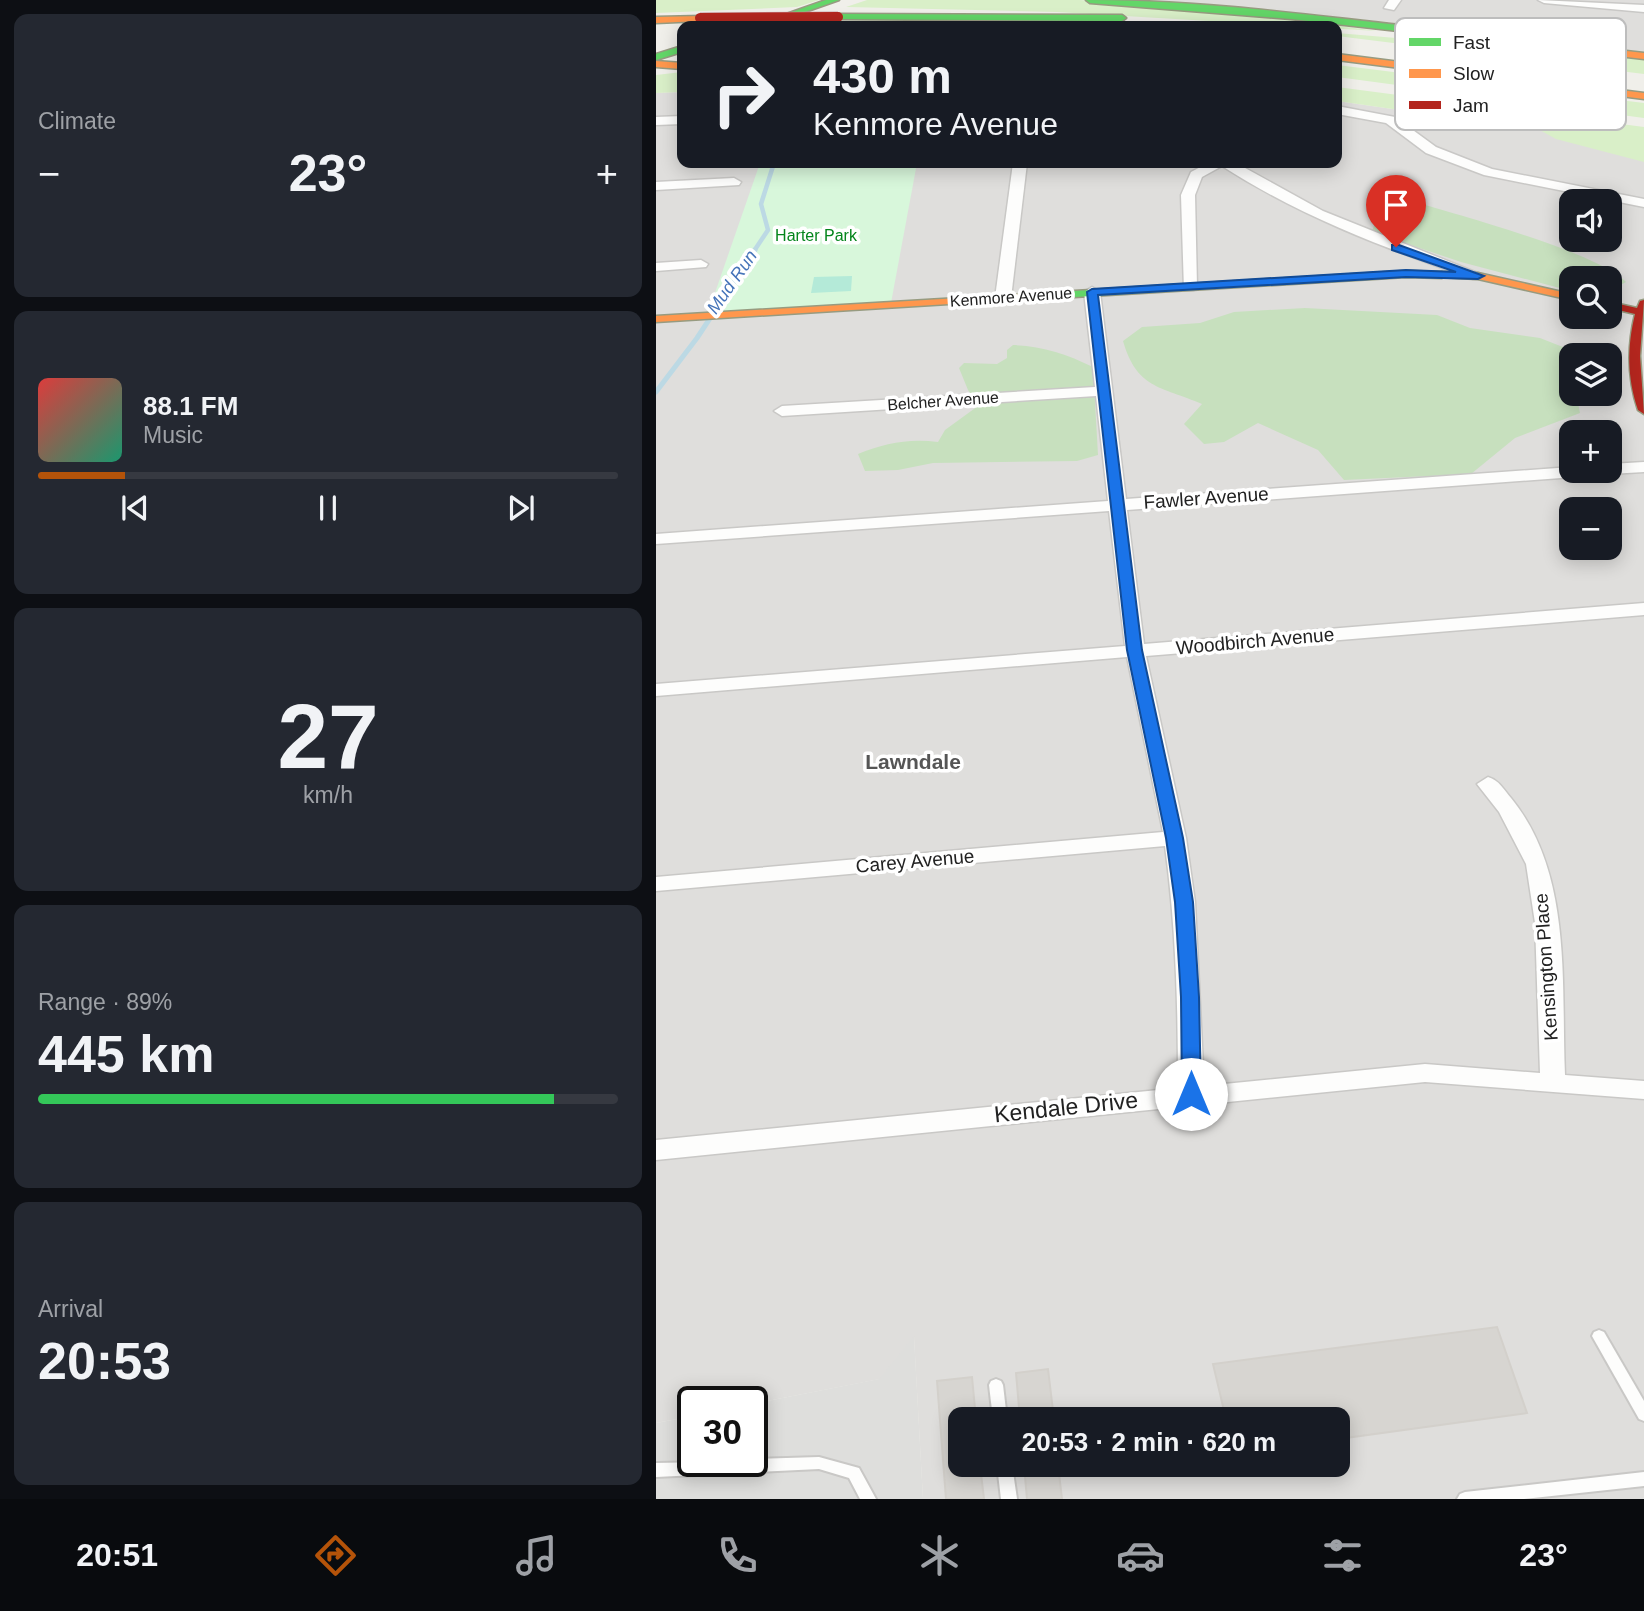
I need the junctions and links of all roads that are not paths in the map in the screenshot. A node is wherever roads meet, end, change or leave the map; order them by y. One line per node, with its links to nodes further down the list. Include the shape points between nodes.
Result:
1 (834, 0): 7 (main road)
2 (1090, 0): 10 (main road)
3 (1544, 0): 4 (street)
4 (1644, 9)
5 (960, 17): 6 (main road, bridge); 8 (main road); 9 (main road)
6 (656, 20)
7 (768, 21)
8 (1033, 21)
9 (1170, 21)
10 (1335, 21)
11 (1342, 22): 12 (main road)
12 (1395, 28)
13 (677, 30): 14 (main road)
14 (656, 31)
15 (1342, 32): 16 (main road)
16 (1395, 37)
17 (1342, 46): 19 (main road)
18 (677, 51): 23 (main road)
19 (1395, 52)
20 (1626, 54): 22 (main road)
21 (1626, 55): 22 (main road)
22 (1644, 56)
23 (657, 58): 25 (main road)
24 (1342, 58): 26 (main road)
25 (677, 64)
26 (1395, 64)
27 (1626, 79): 28 (main road)
28 (1644, 81)
29 (1626, 94): 30 (main road)
30 (1644, 96)
31 (1342, 111): 34 (street, via 1368,114)
32 (677, 120): 33 (street)
33 (656, 121)
34 (1395, 125)
35 (1403, 130): 41 (street, via 1431,150 1489,172)
36 (1019, 168): 48 (street)
37 (1210, 168): 45 (street, via 1196,176 1188,195)
38 (1235, 168): 44 (street, via 1335,224)
39 (734, 182): 40 (street)
40 (656, 186)
41 (1644, 203)
42 (701, 264): 43 (street)
43 (656, 267)
44 (1478, 276): 45 (main road, Kenmore Avenue, via 1406,274); 47 (main road, Kenmore Avenue)
45 (1189, 286): 46 (main road, Kenmore Avenue)
46 (1092, 292): 48 (main road, Kenmore Avenue); 52 (street)
47 (1559, 294)
48 (1003, 298): 51 (main road, Kenmore Avenue)
49 (1622, 306): 50 (main road)
50 (1643, 309): 53 (main road, via 1632,338 1631,363)
51 (656, 319)
52 (1104, 391): 54 (street, Belcher Avenue); 58 (street)
53 (1644, 410)
54 (782, 411)
55 (1644, 467): 56 (street)
56 (1622, 469)
57 (1559, 473): 58 (street, Fawler Avenue)
58 (1117, 505): 59 (street, Fawler Avenue); 61 (street)
59 (656, 539)
60 (1644, 609): 61 (street, Woodbirch Avenue)
61 (1135, 650): 62 (street, Woodbirch Avenue); 64 (street)
62 (656, 690)
63 (1488, 784): 66 (street, Kensington Place, via 1509,810 1537,864 1547,923)
64 (1175, 838): 65 (street, Carey Avenue); 68 (street, via 1189,970)
65 (656, 884)
66 (1553, 1081): 67 (street, Kendale Drive); 68 (street, Kendale Drive, via 1425,1073)
67 (1644, 1090)
68 (1191, 1094): 69 (street, Kendale Drive)
69 (656, 1150)
70 (1599, 1336): 73 (lane)
71 (996, 1385): 72 (lane)
72 (999, 1407)
73 (1644, 1415)
74 (656, 1470): 78 (lane, via 819,1463 854,1473)
75 (1006, 1477): 79 (lane)
76 (1644, 1479): 77 (lane)
77 (1519, 1495): 80 (lane)
78 (868, 1499)
79 (1009, 1499)
80 (1465, 1499)

